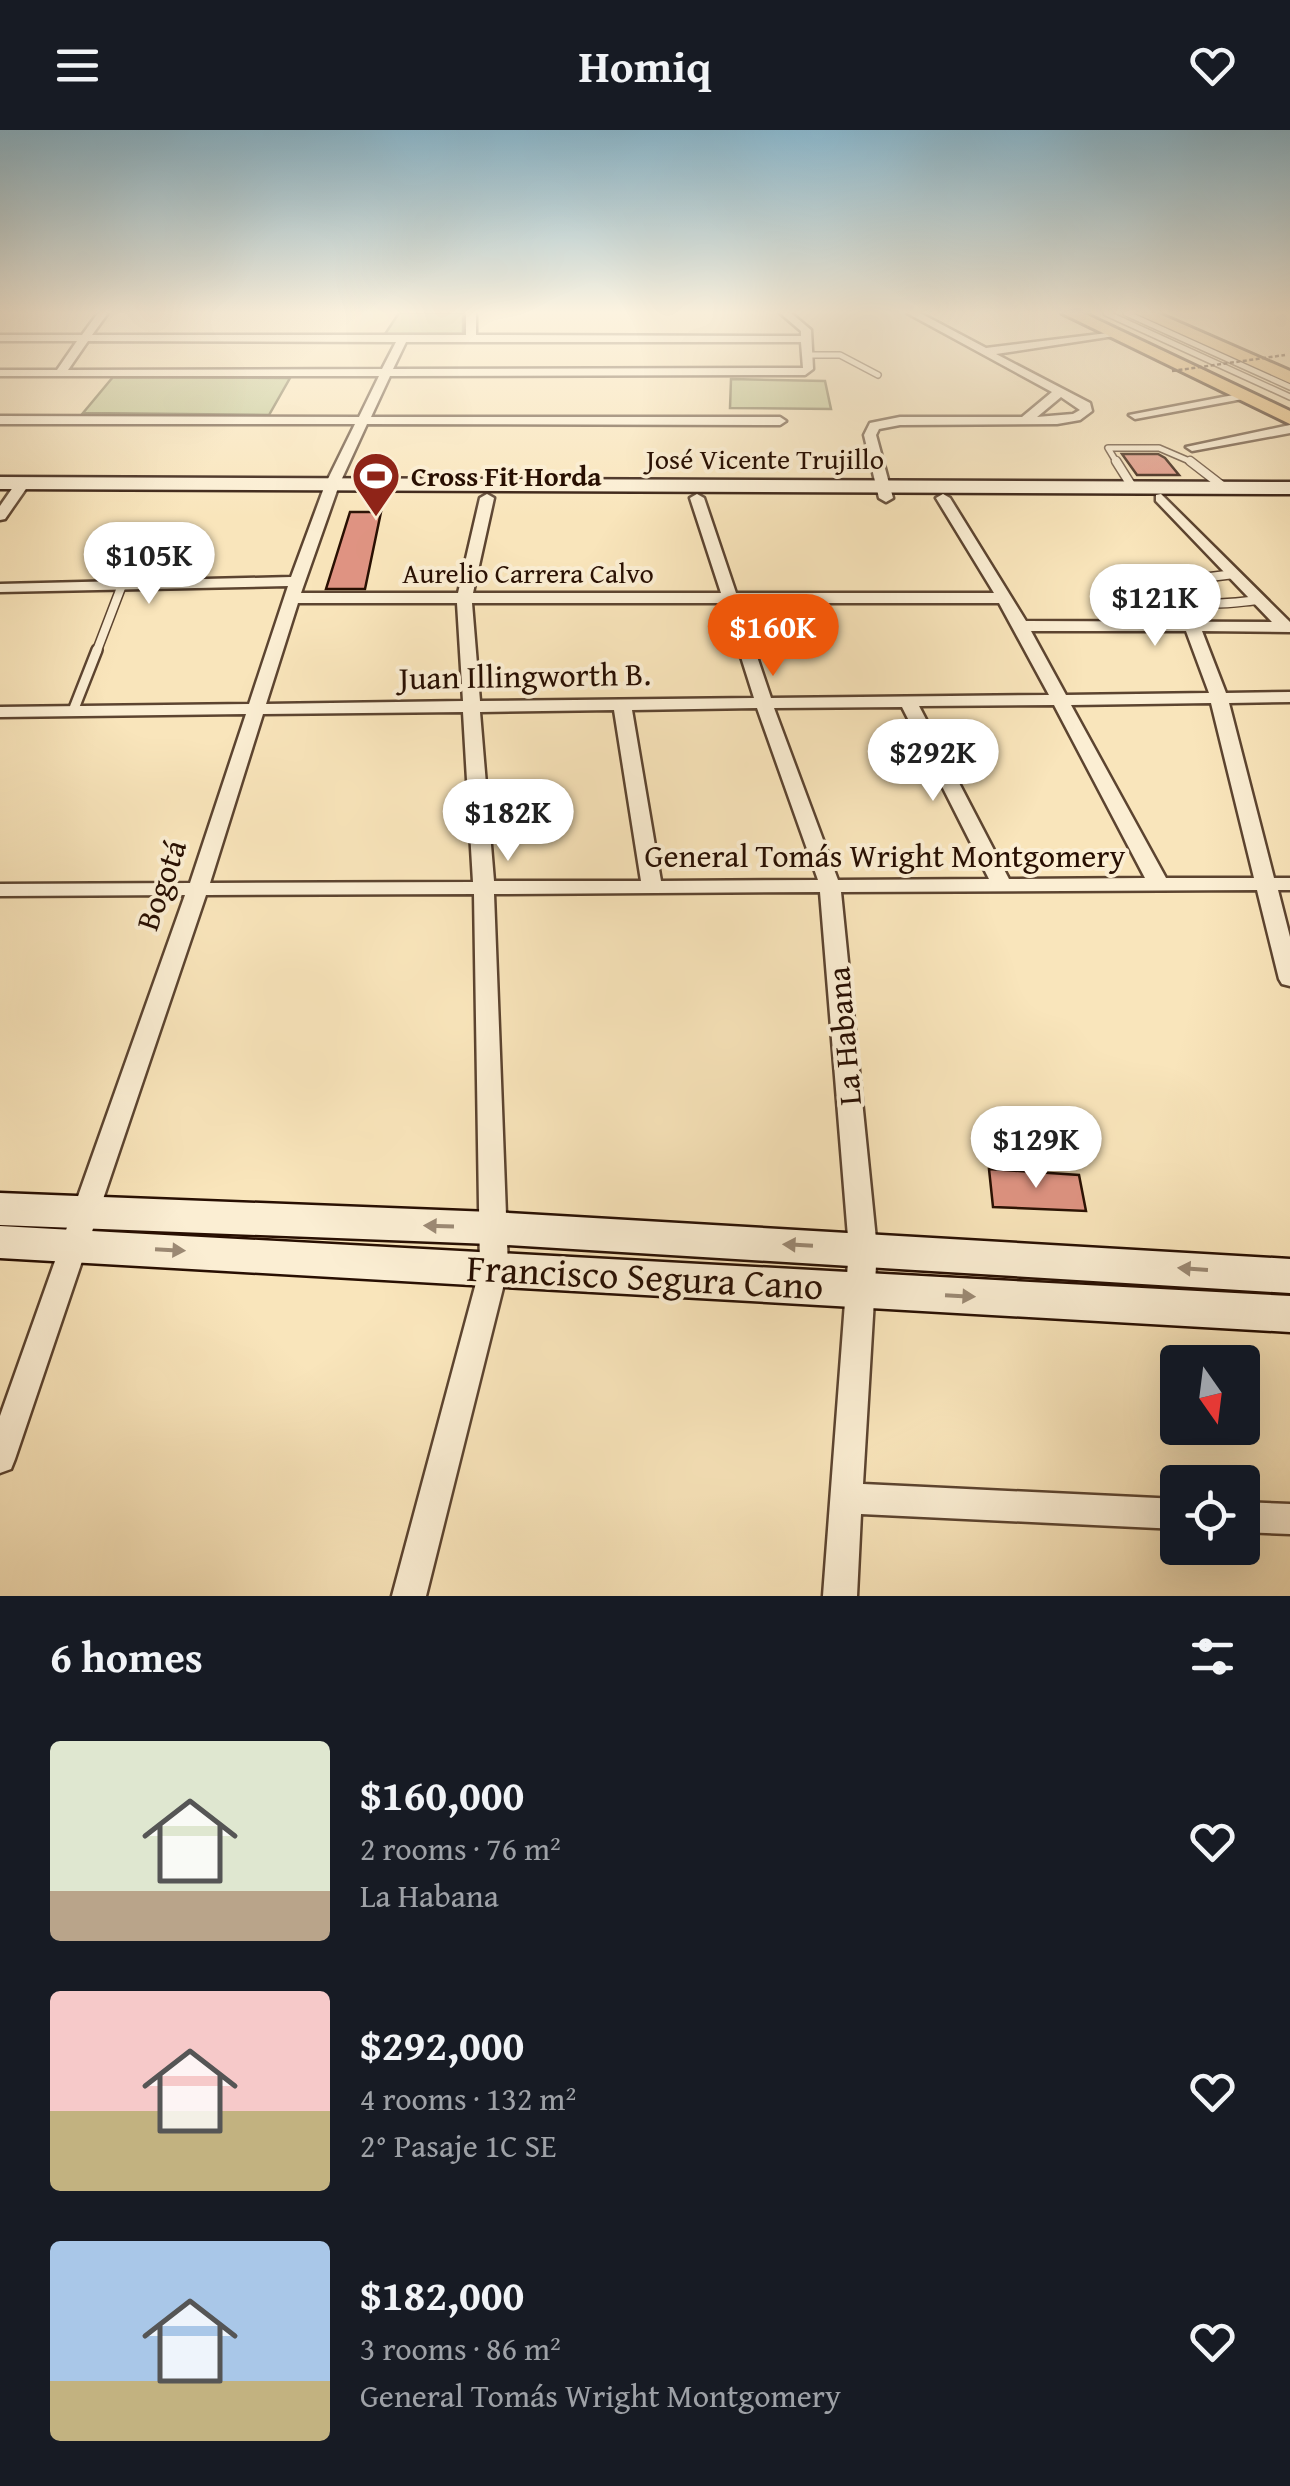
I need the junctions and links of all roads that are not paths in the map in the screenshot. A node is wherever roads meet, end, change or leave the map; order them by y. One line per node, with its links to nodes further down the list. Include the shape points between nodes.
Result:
1 (381, 381): 13 (street, Bogotá)
2 (1040, 381): 6 (street)
3 (1213, 381): 7 (main road)
4 (1240, 381): 9 (main road)
5 (1256, 381): 8 (lane)
6 (1060, 392): 14 (street); 14 (street, via 1086,411 1068,419)
7 (1244, 396): 10 (street); 11 (main road)
8 (1290, 397)
9 (1290, 405)
10 (1134, 414)
11 (1290, 418)
12 (0, 420): 13 (street)
13 (362, 420): 15 (street); 22 (street, Bogotá)
14 (1025, 420): 23 (street, via 881,423 871,430)
15 (780, 421)
16 (1290, 430): 17 (street)
17 (1192, 447)
18 (1133, 488): 19 (main road, José Vicente Trujillo); 19 (lane, via 1108,448 1170,448); 23 (main road, José Vicente Trujillo)
19 (1226, 488): 20 (main road, José Vicente Trujillo)
20 (1290, 488)
21 (9, 490): 22 (main road, José Vicente Trujillo); 29 (street)
22 (330, 491): 23 (main road, José Vicente Trujillo); 24 (main road, José Vicente Trujillo); 33 (street, Bogotá)
23 (884, 492): 25 (main road, José Vicente Trujillo); 26 (main road, José Vicente Trujillo)
24 (487, 498): 25 (main road, José Vicente Trujillo); 34 (street)
25 (697, 498): 35 (street, La Habana)
26 (943, 498): 27 (main road, José Vicente Trujillo); 36 (street)
27 (1161, 498): 28 (main road, José Vicente Trujillo); 30 (street)
28 (1290, 498)
29 (0, 516)
30 (1234, 574): 37 (street); 37 (lane, via 1162,583 1190,602)
31 (122, 585): 32 (street, Aurelio Carrera Calvo); 33 (street, Aurelio Carrera Calvo); 48 (lane)
32 (0, 588)
33 (294, 590): 34 (street, Aurelio Carrera Calvo); 49 (street, Bogotá)
34 (464, 598): 35 (street, Aurelio Carrera Calvo); 47 (street)
35 (732, 598): 36 (street, Aurelio Carrera Calvo); 45 (street, La Habana)
36 (1004, 598): 38 (street)
37 (1260, 600): 40 (street)
38 (1021, 626): 39 (street); 43 (street)
39 (1192, 626): 40 (street); 41 (street)
40 (1288, 627)
41 (1218, 695): 42 (street, Juan Illingworth B.); 43 (street, Juan Illingworth B.); 52 (street)
42 (1290, 696)
43 (1060, 698): 44 (street, Juan Illingworth B.); 51 (street)
44 (908, 701): 45 (street, Juan Illingworth B.); 54 (street)
45 (764, 703): 46 (street, Juan Illingworth B.); 55 (street, La Habana)
46 (622, 704): 47 (street, Juan Illingworth B.); 56 (street)
47 (472, 706): 49 (street, Juan Illingworth B.); 57 (street)
48 (73, 710): 49 (street, Juan Illingworth B.); 50 (street, Juan Illingworth B.)
49 (256, 710): 58 (street, Bogotá)
50 (0, 712)
51 (1158, 884): 52 (street, General Tomás Wright Montgomery); 54 (street, General Tomás Wright Montgomery)
52 (1266, 884): 53 (street, General Tomás Wright Montgomery); 60 (street)
53 (1290, 884)
54 (1002, 885): 55 (street, General Tomás Wright Montgomery)
55 (830, 886): 56 (street, General Tomás Wright Montgomery); 65 (street, La Habana)
56 (652, 887): 57 (street, General Tomás Wright Montgomery)
57 (484, 888): 58 (street, General Tomás Wright Montgomery); 64 (street)
58 (198, 889): 59 (street, General Tomás Wright Montgomery); 62 (street, Bogotá)
59 (0, 890)
60 (1290, 979)
61 (0, 1209): 62 (main road, Francisco Segura Cano)
62 (78, 1228): 63 (main road, Francisco Segura Cano); 64 (main road, Francisco Segura Cano); 69 (street, Bogotá)
63 (0, 1242)
64 (492, 1248): 65 (main road, Francisco Segura Cano, one-way to 64); 67 (main road, Francisco Segura Cano); 74 (street)
65 (863, 1248): 66 (main road, Francisco Segura Cano, one-way to 65); 67 (street, La Habana)
66 (1290, 1276)
67 (863, 1291): 68 (main road, Francisco Segura Cano, one-way to 68); 70 (street, La Habana)
68 (1290, 1314)
69 (0, 1459)
70 (847, 1498): 71 (street); 75 (street, La Habana)
71 (1160, 1513)
72 (1260, 1518): 73 (street)
73 (1290, 1519)
74 (409, 1596)
75 (840, 1596)

